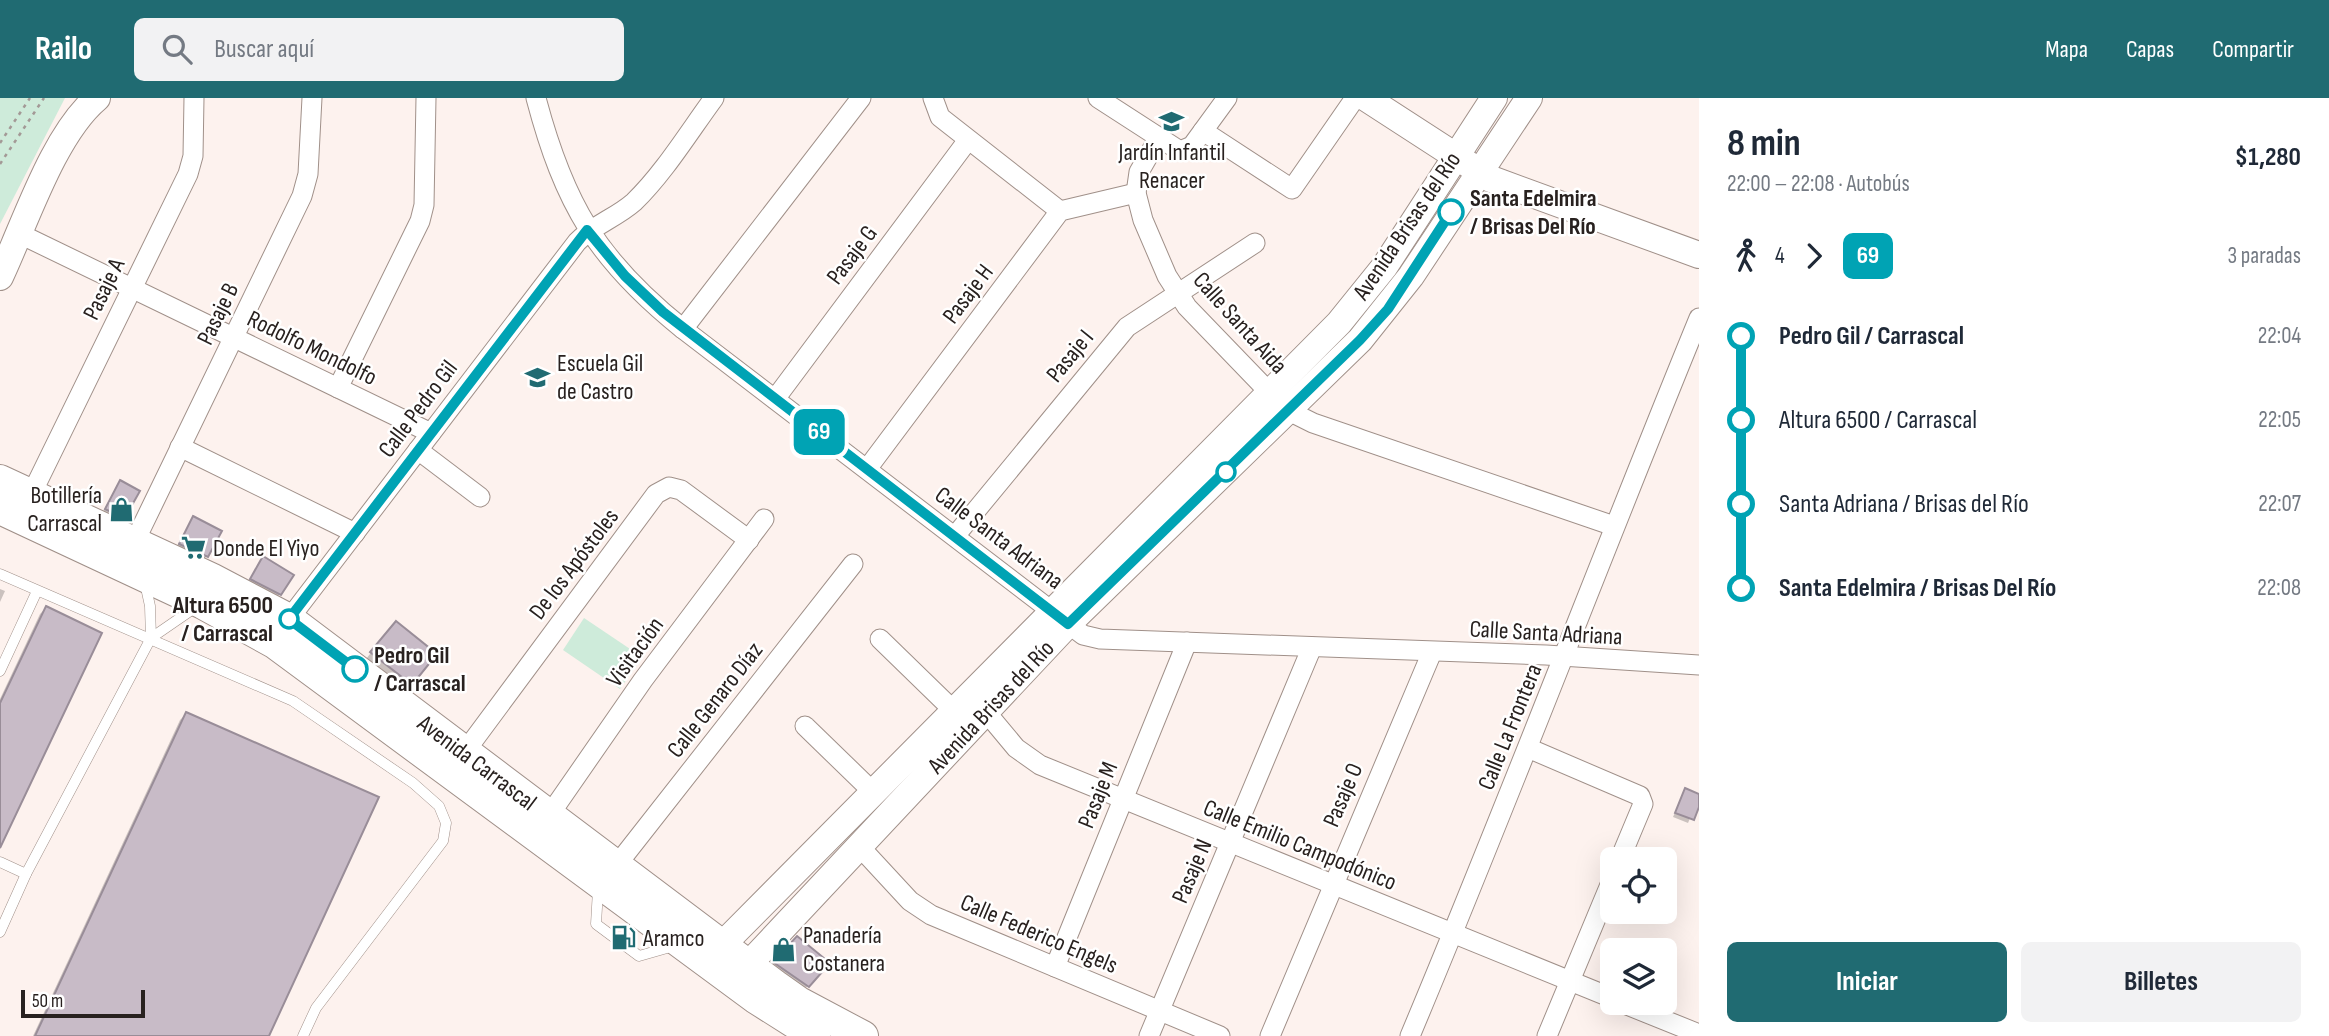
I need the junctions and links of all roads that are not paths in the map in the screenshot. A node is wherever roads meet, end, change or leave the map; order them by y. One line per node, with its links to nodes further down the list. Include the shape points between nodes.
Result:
1 (97, 98): 23 (street, via 69,130)
2 (194, 98): 27 (street, Pasaje A, via 190,169)
3 (312, 98): 31 (street, Pasaje B, via 305,189)
4 (425, 98): 32 (street, via 420,221)
5 (536, 98): 22 (street, Calle Santa Adriana, via 561,180)
6 (714, 98): 22 (street, via 640,195 620,213)
7 (861, 98): 30 (street)
8 (933, 98): 17 (street, via 940,117)
9 (1098, 98): 15 (street)
10 (1227, 98): 16 (street)
11 (1355, 98): 16 (street, via 1292,189)
12 (1366, 98): 18 (street)
13 (1494, 98): 18 (street, Avenida Brisas del Río)
14 (1529, 98): 19 (street, Avenida Brisas del Río)
15 (1158, 139): 16 (street, via 1180,151); 20 (street, via 1139,172)
16 (1198, 139)
17 (968, 141): 21 (street); 34 (street, Pasaje G)
18 (1454, 156): 19 (street); 33 (street, Avenida Brisas del Río, via 1361,297)
19 (1477, 172): 25 (street); 35 (street, Avenida Brisas del Río, via 1388,309)
20 (1136, 193): 21 (street); 28 (street, Calle Santa Aida, via 1143,220)
21 (1060, 211): 39 (street, Pasaje H)
22 (587, 230): 30 (street, Calle Santa Adriana, via 625,276); 36 (street, Calle Pedro Gil)
23 (20, 234): 26 (street); 27 (street, Rodolfo Mondolfo)
24 (1255, 243): 28 (street, Pasaje I)
25 (1699, 255)
26 (0, 277)
27 (132, 288): 31 (street, Rodolfo Mondolfo); 41 (street, Pasaje A)
28 (1178, 295): 33 (street, Calle Santa Aida); 47 (street, Pasaje I, via 1120,334)
29 (1699, 318): 45 (street, Calle La Frontera)
30 (683, 329): 34 (street, Calle Santa Adriana)
31 (234, 337): 32 (street, Rodolfo Mondolfo); 37 (street, Pasaje B)
32 (338, 388): 36 (street, Rodolfo Mondolfo)
33 (1269, 392): 35 (street, Calle Santa Aida); 55 (street, Avenida Brisas del Río)
34 (775, 399): 39 (street, Calle Santa Adriana)
35 (1289, 411): 45 (street, Calle Santa Aida); 55 (street, Avenida Brisas del Río)
36 (431, 433): 38 (street, Calle Pedro Gil)
37 (180, 447): 46 (street); 49 (street, Pasaje B)
38 (418, 450): 42 (street); 46 (street, Calle Pedro Gil)
39 (867, 469): 47 (street, Calle Santa Adriana)
40 (0, 480): 41 (main road, Avenida Carrascal)
41 (31, 495): 49 (main road, Avenida Carrascal)
42 (480, 497)
43 (0, 509): 52 (main road, Avenida Carrascal)
44 (764, 519): 48 (street, Visitación)
45 (1614, 526): 62 (street, Calle La Frontera)
46 (355, 533): 56 (street, Calle Pedro Gil)
47 (955, 536): 55 (street, Calle Santa Adriana)
48 (749, 540): 69 (street, De los Apóstoles, via 681,490 669,487 656,494); 72 (street, Visitación, via 643,680)
49 (134, 543): 56 (main road, Avenida Carrascal)
50 (853, 564): 78 (street, Calle Genaro Díaz)
51 (0, 574): 53 (lane)
52 (143, 575): 54 (main road, Avenida Carrascal); 57 (lane, via 150,606)
53 (37, 592): 57 (lane); 64 (lane)
54 (203, 604): 57 (lane); 78 (main road, Avenida Carrascal, via 274,643)
55 (1061, 617): 59 (street, Calle Santa Adriana, via 1091,638); 65 (street, Avenida Brisas del Río); 66 (street, Avenida Brisas del Río)
56 (289, 619): 69 (main road, Avenida Carrascal)
57 (150, 638): 77 (lane); 92 (lane, via 293,701 414,783 439,806 446,823 443,841 316,1008)
58 (880, 639): 65 (street)
59 (1187, 642): 60 (street, Calle Santa Adriana); 71 (street, Pasaje M)
60 (1312, 647): 61 (street, Calle Santa Adriana); 73 (street, Pasaje N)
61 (1432, 652): 62 (street, Calle Santa Adriana); 79 (street, Pasaje O)
62 (1565, 658): 63 (street, Calle Santa Adriana); 68 (street, Calle La Frontera)
63 (1699, 665)
64 (0, 671)
65 (953, 710): 70 (street, Avenida Brisas del Río)
66 (986, 712): 71 (street, Calle Emilio Campodónico, via 1032,761); 74 (street, Avenida Brisas del Río)
67 (805, 726): 70 (street)
68 (1528, 748): 75 (street, via 1637,793 1642,809); 82 (street, Calle La Frontera)
69 (464, 753): 72 (main road, Avenida Carrascal)
70 (873, 792): 83 (street, Avenida Brisas del Río)
71 (1124, 799): 73 (street, Calle Emilio Campodónico); 85 (street, Pasaje M)
72 (548, 817): 78 (main road, Avenida Carrascal)
73 (1230, 843): 79 (street, Calle Emilio Campodónico); 88 (street, Pasaje N)
74 (860, 847): 84 (street, Avenida Brisas del Río); 85 (street, Calle Federico Engels, via 925,912)
75 (1625, 847)
76 (0, 862): 77 (lane)
77 (26, 874): 81 (lane)
78 (607, 874): 83 (main road, Avenida Carrascal); 93 (main road, Avenida Carrascal, via 681,944)
79 (1332, 884): 82 (street, Calle Emilio Campodónico); 97 (street, Pasaje O)
80 (1600, 909): 86 (street)
81 (0, 932)
82 (1453, 934): 86 (street, Calle Emilio Campodónico); 98 (street, Calle La Frontera)
83 (723, 944): 84 (main road, Avenida Carrascal)
84 (748, 965): 94 (main road, Avenida Carrascal, via 799,1002)
85 (1055, 967): 88 (street, Calle Federico Engels)
86 (1570, 981): 87 (street, Calle Emilio Campodónico); 99 (street)
87 (1600, 993)
88 (1160, 1011): 95 (street, Pasaje N); 96 (street, Calle Federico Engels)
89 (1645, 1015): 90 (street)
90 (1674, 1030): 91 (street)
91 (1699, 1034)
92 (303, 1036)
93 (815, 1036)
94 (863, 1036)
95 (1149, 1036)
96 (1220, 1036)
97 (1270, 1036)
98 (1410, 1036)
99 (1547, 1036)

